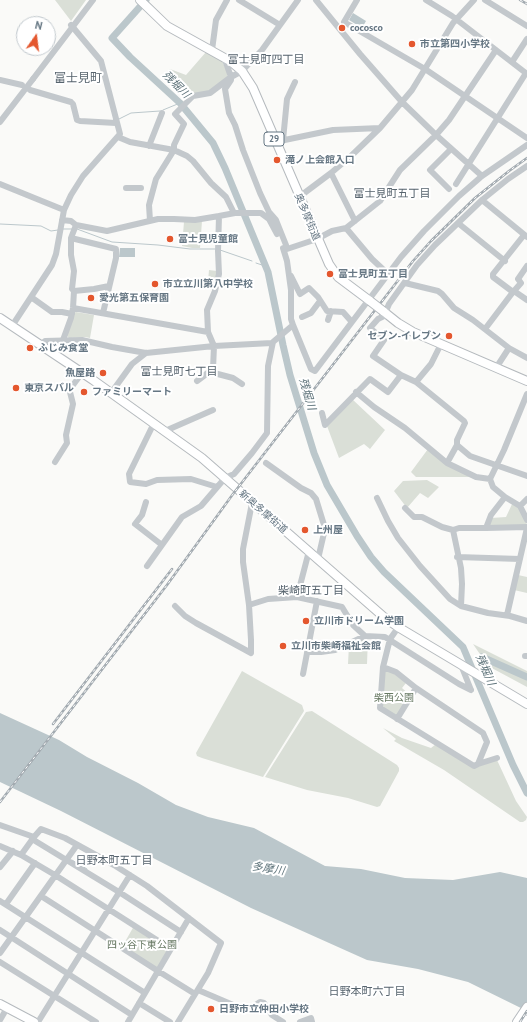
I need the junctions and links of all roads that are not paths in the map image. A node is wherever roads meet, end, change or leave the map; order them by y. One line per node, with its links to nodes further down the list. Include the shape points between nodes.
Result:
1 (93, 0): 35 (street, bridge)
2 (140, 0): 18 (main road, 奥多摩街道 / 29, via 167,26)
3 (227, 0): 18 (street, via 216,20)
4 (239, 0): 14 (street)
5 (298, 0): 14 (street)
6 (316, 0): 16 (street)
7 (357, 0): 12 (street)
8 (427, 0): 11 (street)
9 (474, 0): 11 (street)
10 (485, 0): 15 (street)
11 (457, 19): 19 (street); 22 (street)
12 (344, 22): 16 (street); 22 (street)
13 (71, 25): 34 (street, via 101,61)
14 (280, 25): 23 (street, via 262,50)
15 (527, 26)
16 (338, 28): 31 (street)
17 (527, 39): 21 (street)
18 (212, 50): 20 (main road, 奥多摩街道 / 29)
19 (496, 50): 21 (street); 30 (street)
20 (224, 57): 23 (main road, 奥多摩街道 / 29); 25 (street)
21 (512, 62): 24 (street)
22 (425, 69): 30 (street); 31 (street)
23 (242, 71): 25 (street); 40 (main road, 奥多摩街道 / 29)
24 (527, 73): 33 (street)
25 (231, 76): 44 (street, via 210,93 193,96 175,114 184,124); 68 (street, via 225,89 229,113 260,193 276,220 286,245)
26 (0, 80): 28 (street)
27 (295, 82): 40 (street, via 287,99)
28 (22, 85)
29 (30, 90): 34 (street, via 71,102 77,120)
30 (465, 96): 33 (street); 37 (street)
31 (402, 102): 36 (street); 37 (street)
32 (162, 113): 42 (street)
33 (497, 118): 39 (street); 45 (street)
34 (116, 121): 38 (street, via 120,131)
35 (0, 122)
36 (380, 128): 40 (street, via 333,130); 47 (street)
37 (436, 136): 43 (street); 61 (street, via 400,170 380,201)
38 (118, 137): 42 (street); 56 (street, via 83,176)
39 (527, 138)
40 (279, 141): 54 (main road, 奥多摩街道 / 29)
41 (527, 145): 48 (street)
42 (149, 146): 44 (street)
43 (451, 149): 45 (street); 53 (street, via 430,170)
44 (174, 150): 57 (street, via 193,161 226,197); 60 (street, via 156,179 149,205)
45 (468, 164): 48 (street); 50 (street)
46 (527, 166): 55 (street)
47 (331, 173): 54 (street); 61 (street)
48 (482, 176): 72 (street, via 424,231)
49 (0, 184): 56 (street)
50 (456, 184)
51 (126, 188): 52 (street)
52 (142, 188)
53 (449, 190)
54 (299, 197): 67 (main road, 奥多摩街道 / 29)
55 (482, 200): 62 (street); 65 (street)
56 (64, 210): 59 (street)
57 (234, 213): 58 (street); 68 (street, via 261,213 269,219)
58 (219, 216): 60 (street, via 195,220); 92 (street, via 219,274 207,310)
59 (62, 220): 63 (street, via 72,221); 77 (street, via 52,265)
60 (150, 221): 63 (street, via 107,230)
61 (355, 221): 64 (street)
62 (458, 223): 70 (street); 73 (street, via 428,251)
63 (75, 228): 66 (street)
64 (346, 228): 67 (street, via 332,231); 72 (street)
65 (526, 236): 70 (street)
66 (71, 238): 74 (street, via 116,246 116,258); 75 (street)
67 (317, 239): 68 (street); 78 (main road, 奥多摩街道 / 29, via 338,277)
68 (284, 250): 69 (street)
69 (287, 261): 80 (street, via 291,277 300,294 309,288); 90 (street, via 292,297)
70 (505, 261): 76 (street, via 493,277)
71 (527, 266): 76 (street, via 518,279 521,283)
72 (388, 274): 78 (street)
73 (405, 283): 83 (street); 91 (street, via 438,291 454,308)
74 (109, 286): 75 (street); 84 (street)
75 (74, 291): 81 (street)
76 (514, 292): 79 (street); 91 (street)
77 (31, 297): 81 (street, via 52,312); 89 (street)
78 (369, 300): 83 (main road, 奥多摩街道 / 29, bridge); 88 (street)
79 (527, 300)
80 (320, 301): 82 (street, via 327,311); 85 (street, via 311,313)
81 (72, 311): 84 (street); 93 (street)
82 (331, 311): 87 (street); 88 (street, via 343,312)
83 (384, 312): 95 (main road, 奥多摩街道 / 29, via 408,330); 104 (street, via 384,316 370,328 384,340 373,356)
84 (103, 313): 92 (street)
85 (302, 317)
86 (0, 318): 89 (main road, 新奥多摩街道)
87 (328, 320)
88 (351, 321): 90 (street, via 315,370 311,369)
89 (12, 326): 96 (main road, 新奥多摩街道)
90 (291, 327): 94 (street)
91 (485, 329): 98 (street)
92 (208, 332): 97 (street)
93 (63, 340): 96 (street, via 45,341); 99 (street, via 86,340)
94 (273, 343): 97 (street); 123 (street, via 268,366 267,432 242,466)
95 (441, 344): 101 (main road, 奥多摩街道 / 29); 107 (street, via 431,364)
96 (40, 345): 103 (main road, 新奥多摩街道)
97 (214, 346): 99 (street); 102 (street)
98 (509, 348): 100 (street); 101 (street)
99 (146, 353): 110 (street, via 132,364)
100 (527, 358)
101 (496, 368): 106 (main road, 奥多摩街道 / 29)
102 (213, 369): 105 (street); 108 (street, via 214,372)
103 (82, 373): 110 (main road, 新奥多摩街道); 118 (street, via 70,389 73,404 66,435 67,443)
104 (401, 375): 107 (street); 109 (street, via 388,392 370,379)
105 (197, 381)
106 (527, 381)
107 (416, 382): 117 (street, via 464,421)
108 (242, 384)
109 (356, 392): 114 (street, via 325,425); 120 (street)
110 (111, 393): 115 (main road, 新奥多摩街道)
111 (527, 394): 112 (street)
112 (525, 407): 121 (street)
113 (213, 410): 116 (street)
114 (322, 413)
115 (154, 423): 116 (main road, 新奥多摩街道); 125 (street, via 129,474 130,482 146,484 157,480 191,480)
116 (166, 431): 123 (main road, 新奥多摩街道)
117 (457, 446): 120 (street); 121 (street, via 470,456)
118 (55, 462)
119 (266, 463): 140 (street, via 316,499 324,525)
120 (447, 463): 124 (street, via 476,477)
121 (497, 465): 122 (street); 124 (street)
122 (527, 476)
123 (225, 478): 125 (street); 130 (main road, 新奥多摩街道)
124 (490, 479): 126 (street, via 493,487)
125 (217, 487): 137 (street, via 201,506 182,517)
126 (504, 497): 131 (street); 134 (street, via 490,515)
127 (377, 498): 147 (street, via 398,538 450,599)
128 (527, 499): 131 (street)
129 (146, 502): 137 (street, via 142,515 135,524)
130 (252, 503): 138 (main road, 新奥多摩街道); 145 (street, via 243,549)
131 (520, 506): 133 (street)
132 (405, 508): 136 (street, via 414,517 422,517)
133 (527, 520)
134 (486, 528): 135 (street); 136 (street)
135 (527, 528): 141 (street)
136 (453, 530): 139 (street)
137 (162, 545): 142 (street)
138 (309, 551): 140 (main road, 新奥多摩街道); 143 (street)
139 (457, 557): 141 (street); 147 (street, via 461,568)
140 (318, 559): 155 (main road, 新奥多摩街道, via 385,618)
141 (520, 559): 148 (street)
142 (147, 566)
143 (297, 597): 144 (street); 145 (street)
144 (317, 601): 152 (street, via 342,606 353,625); 154 (street)
145 (249, 605): 146 (street, via 251,654 196,623)
146 (175, 606)
147 (461, 606): 148 (street)
148 (508, 615): 149 (street); 150 (street)
149 (527, 617)
150 (527, 621)
151 (395, 632): 153 (street)
152 (365, 636): 153 (street); 154 (street, via 335,650)
153 (390, 639): 155 (street, via 471,690); 156 (street)
154 (307, 652): 157 (street)
155 (461, 665): 159 (main road, 新奥多摩街道)
156 (383, 667): 158 (street, via 396,672); 160 (street, via 380,708)
157 (303, 674)
158 (416, 688): 160 (street); 162 (street, via 483,733 487,742)
159 (527, 704)
160 (397, 719): 162 (street, via 474,766)
161 (497, 758): 162 (street)
162 (478, 764)
163 (0, 825): 164 (street)
164 (33, 838): 165 (street, via 41,829); 168 (street); 169 (street)
165 (77, 845): 169 (street); 173 (street)
166 (0, 846): 167 (street)
167 (13, 851): 168 (street); 171 (street)
168 (21, 854): 170 (street)
169 (67, 859): 172 (street); 174 (street)
170 (35, 863): 172 (street); 176 (street)
171 (0, 868)
172 (56, 875): 175 (street); 177 (street)
173 (130, 875): 174 (street); 179 (street)
174 (119, 892): 177 (street); 182 (street)
175 (41, 896): 178 (street); 181 (street)
176 (3, 903): 178 (street)
177 (108, 909): 181 (street); 184 (street)
178 (25, 917): 183 (street); 186 (street)
179 (189, 918): 182 (street); 190 (street, via 221,943 208,973)
180 (0, 930): 183 (street)
181 (95, 931): 186 (street); 188 (street)
182 (181, 932): 184 (street)
183 (11, 937): 185 (street); 189 (street)
184 (171, 949): 188 (street)
185 (0, 953)
186 (81, 953): 189 (street); 191 (street)
187 (0, 962): 192 (street)
188 (158, 971): 190 (street); 191 (street)
189 (68, 974): 192 (street); 197 (street)
190 (196, 992): 205 (street); 206 (street, via 245,1010 260,1002 264,1003 272,1015)
191 (145, 993): 193 (street)
192 (55, 996): 196 (street); 201 (street)
193 (139, 1002): 197 (street); 204 (street)
194 (4, 1006): 199 (street); 200 (main road)
195 (527, 1007): 209 (main road)
196 (78, 1011): 198 (street); 202 (street)
197 (132, 1015): 203 (street)
198 (74, 1017)
199 (0, 1020)
200 (34, 1022)
201 (38, 1022)
202 (96, 1022)
203 (128, 1022)
204 (170, 1022)
205 (178, 1022)
206 (282, 1022)
207 (300, 1022): 208 (street, via 309,1018)
208 (312, 1022)
209 (518, 1022)

